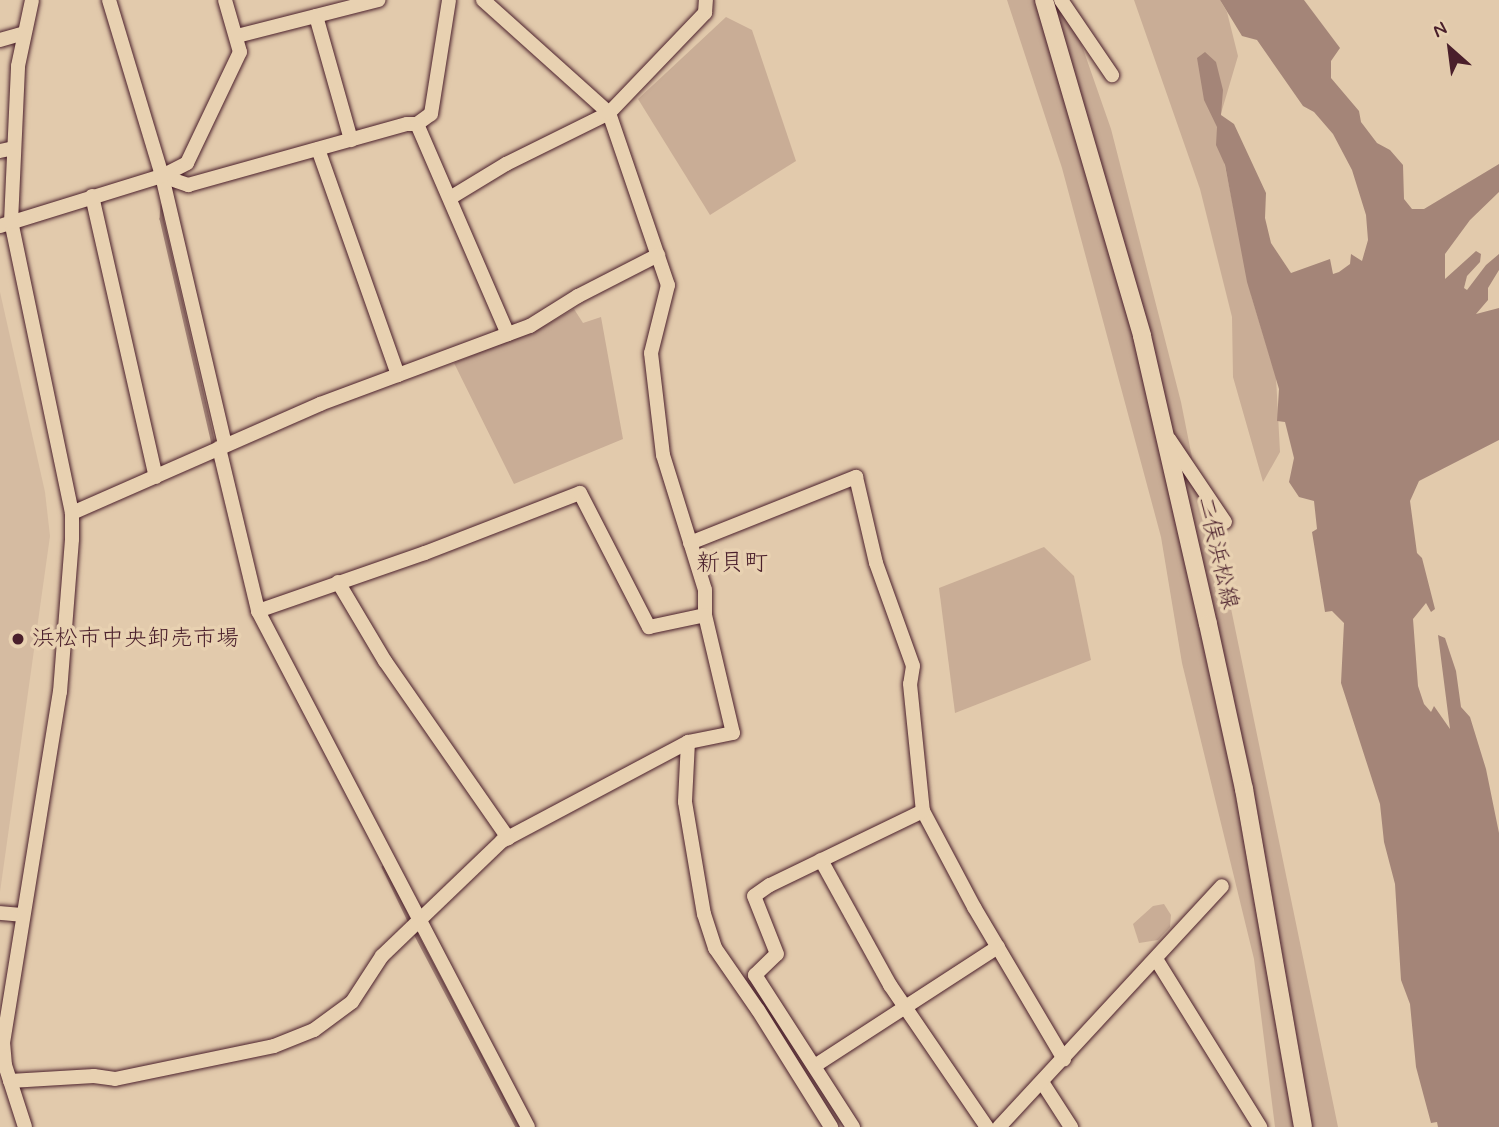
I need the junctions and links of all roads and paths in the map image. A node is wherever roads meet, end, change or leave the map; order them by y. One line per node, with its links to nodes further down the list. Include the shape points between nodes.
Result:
1 (32, 0): 11 (street)
2 (109, 0): 20 (street)
3 (225, 0): 12 (street)
4 (378, 0): 10 (street)
5 (449, 0): 16 (street, via 431,114)
6 (483, 0): 15 (street)
7 (706, 0): 15 (street, via 705,13)
8 (1044, 0): 27 (main road, 二俣浜松線, via 1142,336)
9 (1061, 0): 14 (street)
10 (316, 16): 12 (street); 17 (street)
11 (24, 33): 13 (street); 18 (street)
12 (237, 36): 20 (street, via 240,52 187,163)
13 (0, 40)
14 (1112, 75)
15 (609, 113): 22 (street, via 506,164); 24 (street)
16 (417, 124): 17 (street); 22 (street)
17 (351, 140): 19 (street)
18 (7, 149): 23 (street)
19 (318, 149): 20 (street, via 188,185); 26 (street)
20 (162, 176): 21 (street); 28 (street)
21 (92, 197): 23 (street); 29 (street)
22 (450, 198): 25 (street)
23 (5, 224): 30 (street)
24 (658, 255): 25 (street); 32 (street, via 668,285 651,353 663,455)
25 (508, 334): 26 (street)
26 (398, 375): 28 (street)
27 (1163, 431): 31 (street); 59 (main road, 二俣浜松線, via 1244,789)
28 (222, 446): 29 (street); 34 (street)
29 (156, 477): 30 (street)
30 (72, 513): 42 (street, via 72,566 60,692)
31 (1225, 522)
32 (690, 543): 35 (street, via 705,590); 37 (street, via 856,477 876,563 913,666 910,684)
33 (338, 582): 34 (street); 35 (street, via 580,493 649,627); 38 (street, via 385,661)
34 (258, 611): 43 (street)
35 (705, 615): 36 (street, via 733,733)
36 (688, 742): 38 (street); 53 (street, via 685,802 704,914 715,948)
37 (923, 811): 39 (street); 44 (street)
38 (508, 838): 43 (street)
39 (821, 860): 46 (street); 48 (street, via 754,896 777,954 755,975)
40 (1222, 886): 45 (street)
41 (0, 913): 42 (street)
42 (23, 915): 49 (street, via 3,1043)
43 (419, 922): 49 (street, via 382,956 341,1013 274,1046 116,1079); 52 (street)
44 (998, 947): 46 (street); 47 (street)
45 (1156, 959): 47 (street); 58 (street)
46 (905, 1009): 48 (street); 55 (street)
47 (1063, 1059): 50 (street)
48 (816, 1065): 54 (street)
49 (10, 1081): 51 (street)
50 (1042, 1082): 56 (street); 57 (street)
51 (25, 1127)
52 (528, 1127)
53 (831, 1127)
54 (853, 1127)
55 (987, 1127)
56 (999, 1127)
57 (1071, 1127)
58 (1260, 1127)
59 (1303, 1127)

